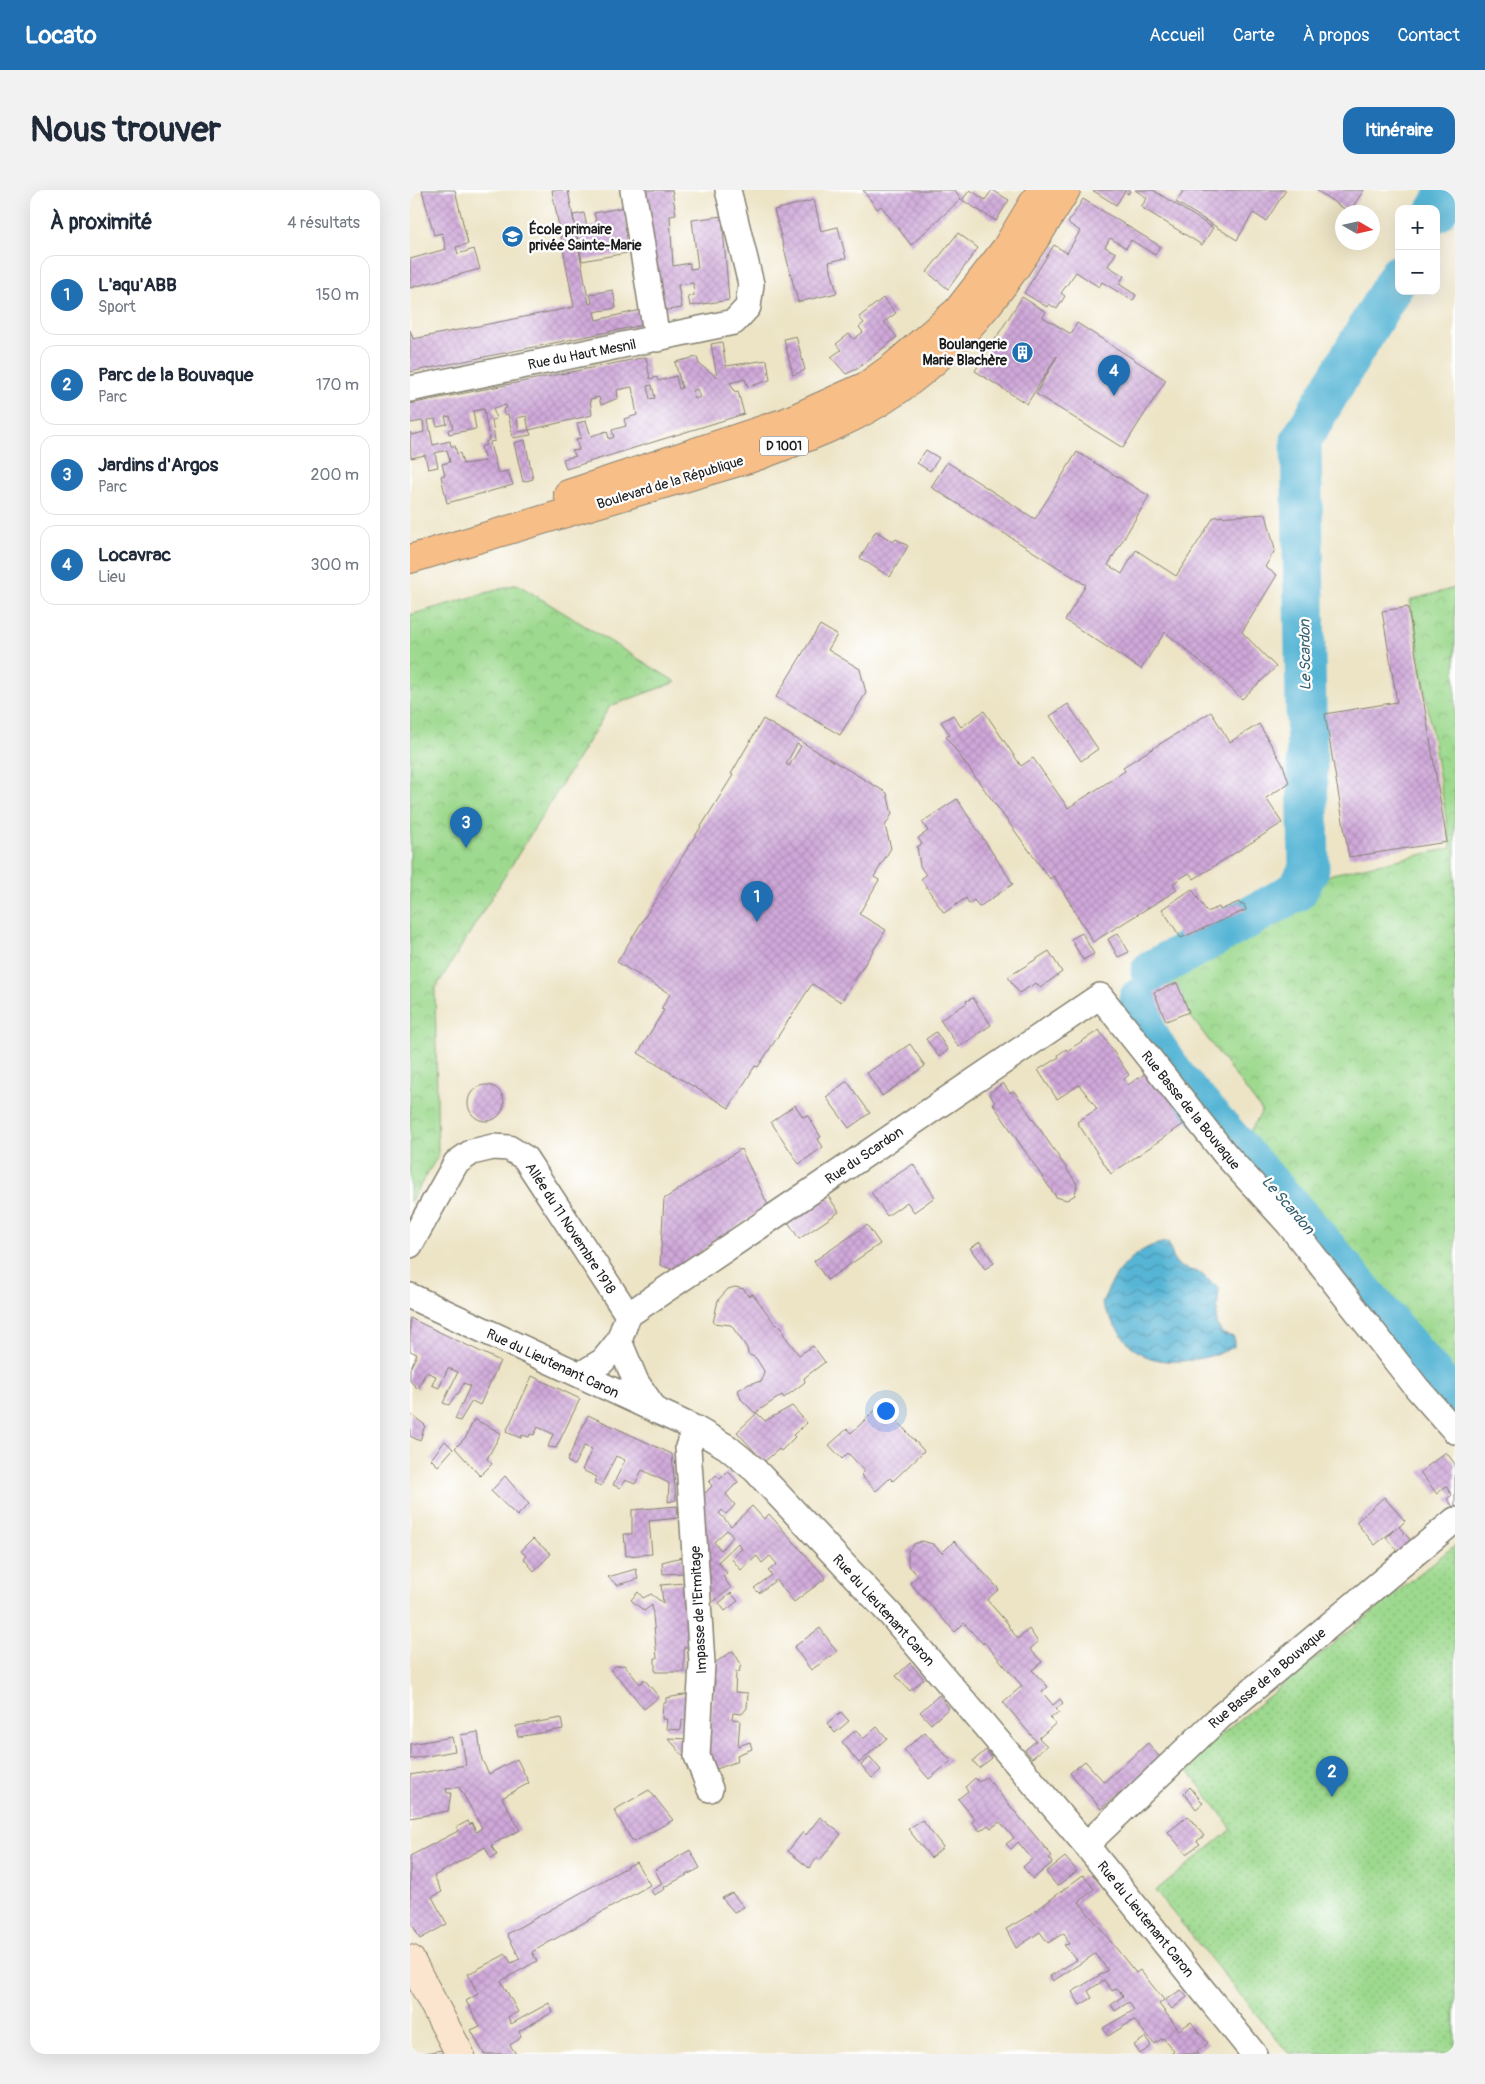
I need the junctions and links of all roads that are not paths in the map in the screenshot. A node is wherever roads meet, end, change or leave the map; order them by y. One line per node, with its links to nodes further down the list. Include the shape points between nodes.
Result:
1 (634, 190): 5 (street)
2 (728, 190): 5 (street, Rue du Haut Mesnil, via 751,284 748,307 734,322)
3 (1041, 190): 7 (main road, Boulevard de la République / D 1001, via 1006,248 958,310 866,386 826,406 749,434 529,506)
4 (1066, 190): 8 (main road, Boulevard de la République / D 1001, via 992,302 932,363 879,402 806,439 747,459)
5 (657, 339): 6 (street, Rue du Haut Mesnil)
6 (410, 389)
7 (410, 539)
8 (410, 559)
9 (1100, 996): 12 (street, Rue du Scardon); 17 (street, Rue Basse de la Bouvaque, via 1224,1154 1288,1223 1417,1388)
10 (410, 1244): 12 (street, Allée du 11 Novembre 1918, via 456,1162 472,1152 493,1147 509,1148 525,1158)
11 (410, 1296): 14 (street, Rue du Lieutenant Caron)
12 (628, 1315): 13 (street)
13 (619, 1341): 14 (street, via 603,1361); 15 (street, via 636,1382)
14 (580, 1375): 15 (street, Rue du Lieutenant Caron)
15 (657, 1412): 16 (street, Rue du Lieutenant Caron)
16 (696, 1429): 19 (street, Impasse de l'Ermitage, via 688,1447 702,1663 697,1756); 20 (street, Rue du Lieutenant Caron, via 755,1470 890,1614)
17 (1455, 1430)
18 (1455, 1520): 20 (street, Rue Basse de la Bouvaque, via 1220,1717)
19 (710, 1789)
20 (1086, 1845): 23 (street, Rue du Lieutenant Caron)
21 (410, 1959): 22 (main road)
22 (460, 2054)
23 (1254, 2054)

